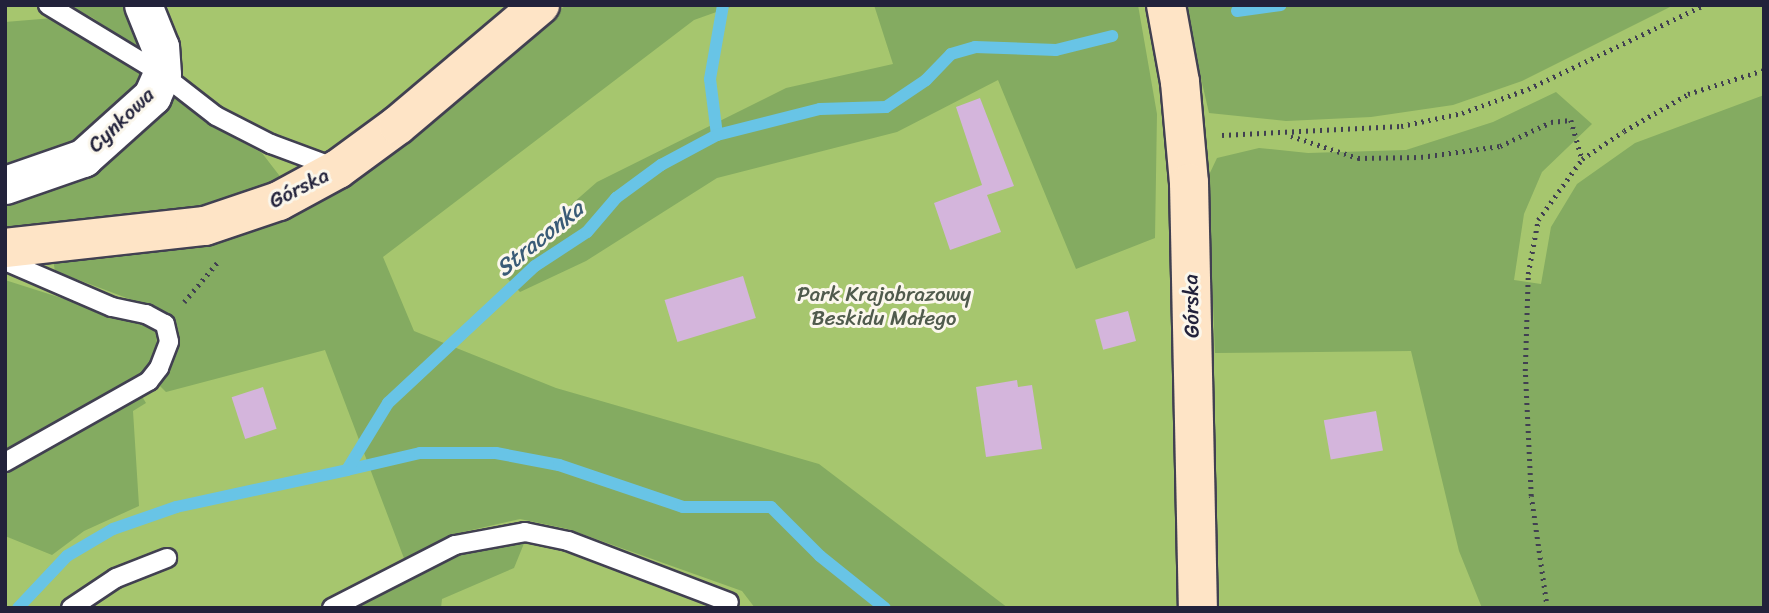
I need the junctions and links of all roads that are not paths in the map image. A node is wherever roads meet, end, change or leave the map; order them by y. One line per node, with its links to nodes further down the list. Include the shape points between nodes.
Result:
1 (48, 5): 5 (lane)
2 (143, 5): 5 (street, Cynkowa, via 160,47)
3 (540, 5): 6 (street, Górska, via 398,125)
4 (1166, 5): 15 (street, Górska, via 1184,135)
5 (162, 74): 6 (lane, via 216,116 271,144); 7 (street, Cynkowa, via 152,96 83,158)
6 (338, 169): 8 (street, Górska, via 278,201 205,226)
7 (5, 185)
8 (5, 248)
9 (5, 261): 10 (lane, via 165,324 169,342 149,381)
10 (5, 462)
11 (167, 558): 13 (lane, via 116,578)
12 (729, 601): 14 (lane, via 568,541 525,532 455,545)
13 (71, 608)
14 (332, 608)
15 (1198, 608)

